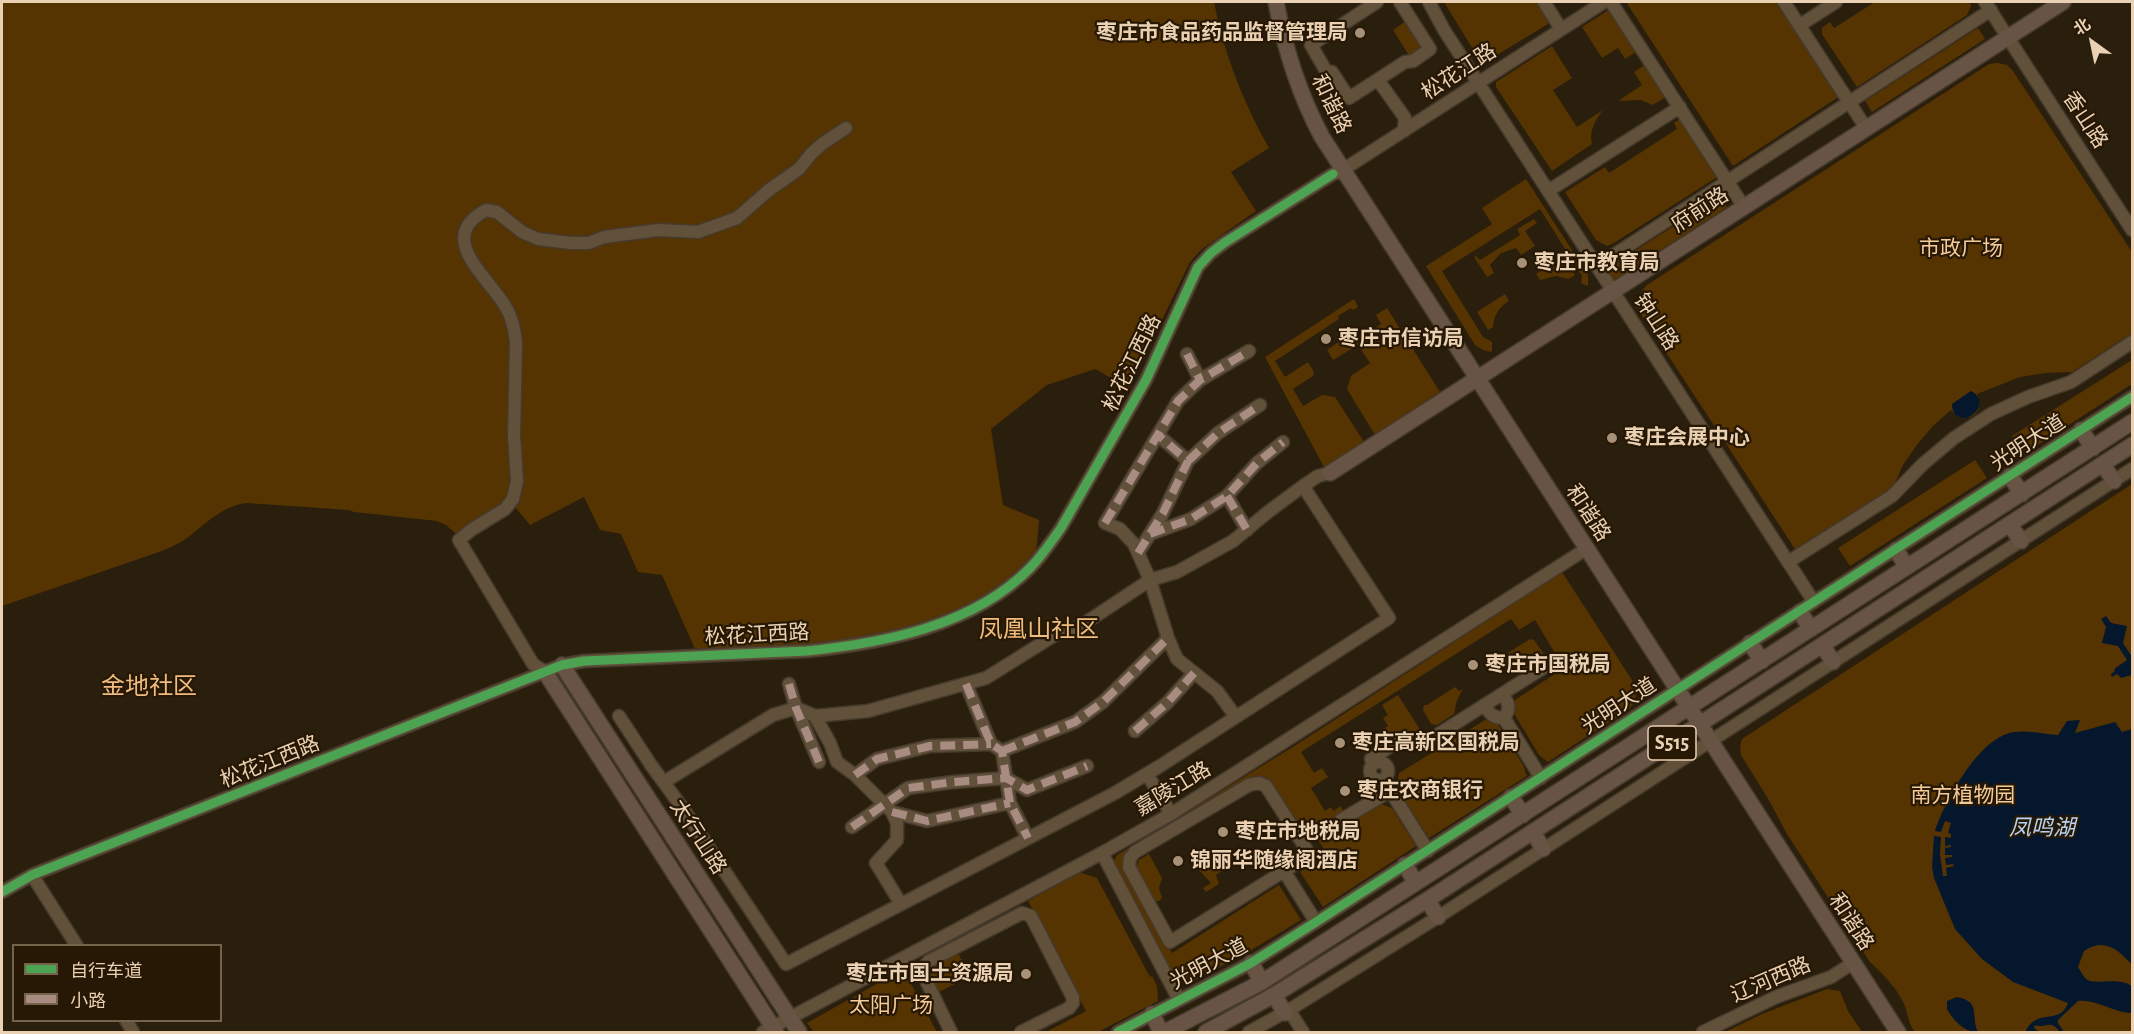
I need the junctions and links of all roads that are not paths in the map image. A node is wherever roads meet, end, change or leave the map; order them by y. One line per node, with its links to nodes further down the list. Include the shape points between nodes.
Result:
1 (1267, 2): 23 (main road, 和谐路, via 1276,50 1293,100 1314,142)
2 (1276, 2): 23 (main road, 和谐路, via 1285,47 1302,96)
3 (1377, 2): 16 (street, via 1311,45 1349,98)
4 (1400, 2): 16 (street, via 1430,49)
5 (1429, 2): 17 (street, 钟山路)
6 (1544, 2): 14 (street)
7 (1604, 2): 14 (street, 松花江路)
8 (1611, 2): 19 (street)
9 (1784, 2): 13 (street)
10 (1836, 2): 13 (street)
11 (2063, 2): 15 (main road, 府前路)
12 (1988, 6): 15 (street, 香山路); 18 (street)
13 (1800, 25): 18 (street)
14 (1561, 29): 17 (street, 松花江路)
15 (2008, 37): 21 (main road, 府前路); 27 (street, 香山路)
16 (1378, 80): 22 (street, via 1405,118)
17 (1479, 82): 22 (street, 松花江路); 25 (street, 钟山路)
18 (1850, 103): 21 (street); 24 (street)
19 (1680, 107): 24 (street); 25 (street)
20 (846, 128): 72 (street, via 737,218 698,232 659,230 571,243 538,239 497,212 486,210 466,226 465,251 501,300 514,328 517,481 513,499 505,509 459,540 533,664)
21 (1866, 128): 26 (main road, 府前路)
22 (1404, 131): 23 (street, 松花江路)
23 (1336, 173): 34 (main road, 和谐路); 71 (street, 松花江西路, via 1224,243 1198,267 1146,380 1060,528 1029,569 1007,588 960,615 874,642 807,651)
24 (1728, 182): 26 (street); 28 (street)
25 (1548, 190): 28 (street, 钟山路)
26 (1744, 207): 29 (main road, 府前路)
27 (2133, 230)
28 (1597, 266): 29 (street, 钟山路)
29 (1613, 291): 34 (main road, 府前路); 59 (street, 钟山路)
30 (2133, 342): 59 (street, via 2071,382 1991,414 1954,438 1892,496)
31 (1249, 351): 33 (street)
32 (1187, 354): 33 (street)
33 (1200, 380): 39 (street, via 1178,401)
34 (1472, 381): 46 (main road, 府前路); 57 (main road, 和谐路)
35 (2133, 397): 38 (street, 光明大道 / S515)
36 (1260, 405): 43 (street, via 1218,433)
37 (2133, 422): 42 (main road, 光明大道 / S515)
38 (2081, 430): 42 (main road); 47 (street, 光明大道 / S515)
39 (1158, 435): 43 (street); 58 (street, via 1105,523 1120,529)
40 (1283, 442): 51 (street)
41 (2133, 446): 44 (main road, S515)
42 (2093, 448): 50 (main road, 光明大道 / S515)
43 (1188, 461): 54 (street)
44 (2103, 465): 48 (main road); 52 (main road, S515)
45 (2133, 469): 48 (street, S515)
46 (1330, 473): 49 (street)
47 (2010, 476): 50 (main road); 56 (street, 光明大道 / S515)
48 (2114, 481): 55 (street, S515)
49 (1303, 486): 53 (street); 83 (street, via 1389,618)
50 (2022, 494): 60 (main road, 光明大道 / S515)
51 (1227, 496): 53 (street); 54 (street, via 1191,519)
52 (2010, 525): 55 (main road); 67 (main road, S515)
53 (1247, 530): 61 (street, via 1177,572)
54 (1150, 534): 58 (street)
55 (2021, 541): 70 (street, S515)
56 (1896, 550): 60 (main road); 62 (street, 光明大道 / S515)
57 (1582, 552): 77 (main road, 和谐路); 102 (street, 嘉陵江路)
58 (1138, 554): 61 (street)
59 (1788, 562): 62 (street, 钟山路)
60 (1907, 567): 64 (main road, 光明大道 / S515)
61 (1150, 580): 65 (street); 75 (street, via 1073,631 1063,630 986,678)
62 (1814, 602): 63 (street, 光明大道 / S515)
63 (1800, 612): 64 (main road); 66 (street, 光明大道 / S515)
64 (1811, 629): 69 (main road, 光明大道 / S515)
65 (1168, 639): 73 (street, via 1177,659); 90 (street, via 1103,702 1075,722)
66 (1750, 643): 69 (main road); 77 (street, 光明大道 / S515)
67 (1822, 646): 70 (main road); 85 (main road, S515)
68 (1554, 661): 76 (street)
69 (1762, 661): 80 (main road, 光明大道 / S515)
70 (1833, 662): 89 (street, S515)
71 (562, 665): 72 (street, 松花江西路); 107 (main road, 太行山路)
72 (545, 672): 109 (main road, 太行山路); 115 (street, 松花江西路)
73 (1194, 673): 83 (street, via 1217,692); 86 (street)
74 (789, 684): 79 (street)
75 (966, 684): 82 (street, via 868,711); 90 (street)
76 (1502, 693): 78 (street); 84 (street, via 1509,704)
77 (1673, 693): 80 (main road, 和谐路); 96 (street, 光明大道 / S515)
78 (1484, 705): 84 (street, via 1491,715); 87 (street)
79 (796, 708): 82 (street); 91 (street); 97 (street, via 773,715)
80 (1685, 711): 85 (main road, 和谐路); 103 (main road, 光明大道 / S515)
81 (619, 716): 97 (street)
82 (815, 716): 94 (street, via 837,762)
83 (1236, 717): 93 (street)
84 (1504, 718): 96 (street)
85 (1696, 728): 89 (main road, 和谐路); 106 (main road, S515)
86 (1135, 731)
87 (1434, 737)
88 (1400, 740): 98 (street, via 1371,759 1374,763 1370,774 1377,780 1383,779)
89 (1706, 744): 110 (street, S515); 124 (main road, 和谐路)
90 (996, 748): 94 (street, via 930,746 877,759); 95 (street)
91 (819, 762)
92 (1087, 766): 95 (street, via 1027,790)
93 (1147, 774): 102 (street); 108 (street)
94 (855, 775): 101 (street)
95 (1006, 778): 100 (street); 101 (street, via 908,788)
96 (1541, 778): 99 (street, 光明大道 / S515)
97 (664, 782): 119 (street, via 786,964)
98 (1390, 791): 104 (street); 111 (street)
99 (1511, 797): 103 (main road); 111 (street, 光明大道 / S515)
100 (1010, 803): 101 (street, via 927,821); 108 (street)
101 (888, 808): 105 (street); 119 (street, via 897,823 897,840 876,863)
102 (1172, 814): 112 (street, 嘉陵江路)
103 (1523, 815): 116 (main road, 光明大道 / S515)
104 (1341, 820)
105 (852, 828)
106 (1533, 832): 110 (main road); 118 (main road, S515)
107 (671, 834): 109 (main road); 130 (main road, 太行山路)
108 (1028, 838): 119 (street)
109 (655, 844): 131 (main road, 太行山路)
110 (1543, 849): 120 (street, S515)
111 (1428, 850): 113 (street, 光明大道 / S515)
112 (1102, 853): 127 (street); 130 (street, 嘉陵江路)
113 (1405, 865): 116 (main road); 121 (street, 光明大道 / S515)
114 (1284, 871): 114 (street, via 1310,855 1266,786 1259,783 1249,785 1135,852 1129,867 1170,942); 121 (street)
115 (32, 875): 117 (street, 松花江西路); 122 (street)
116 (1416, 883): 125 (main road, 光明大道 / S515)
117 (2, 892)
118 (1427, 900): 120 (main road); 126 (main road, S515)
119 (901, 904)
120 (1438, 917): 128 (street, S515)
121 (1316, 922): 123 (street, 光明大道 / S515)
122 (76, 944)
123 (1251, 963): 125 (main road); 127 (street, 光明大道 / S515)
124 (1849, 966): 140 (street, 辽河西路); 141 (main road, 和谐路); 142 (main road, 和谐路)
125 (1262, 982): 136 (main road, 光明大道 / S515)
126 (1274, 995): 128 (main road); 137 (main road, S515)
127 (1179, 1000): 129 (street, 光明大道 / S515)
128 (1287, 1012): 138 (street, S515); 139 (street)
129 (1152, 1014): 135 (street, 光明大道 / S515); 136 (main road)
130 (790, 1019): 131 (street, 嘉陵江路); 132 (main road, 太行山路)
131 (771, 1031)
132 (799, 1032)
133 (951, 1032): 134 (street, via 921,970 929,961 1022,913 1031,916 1073,1003)
134 (1021, 1032)
135 (1118, 1032)
136 (1163, 1032)
137 (1206, 1032)
138 (1249, 1032)
139 (1304, 1032)
140 (1703, 1032)
141 (1886, 1032)
142 (1898, 1032)

